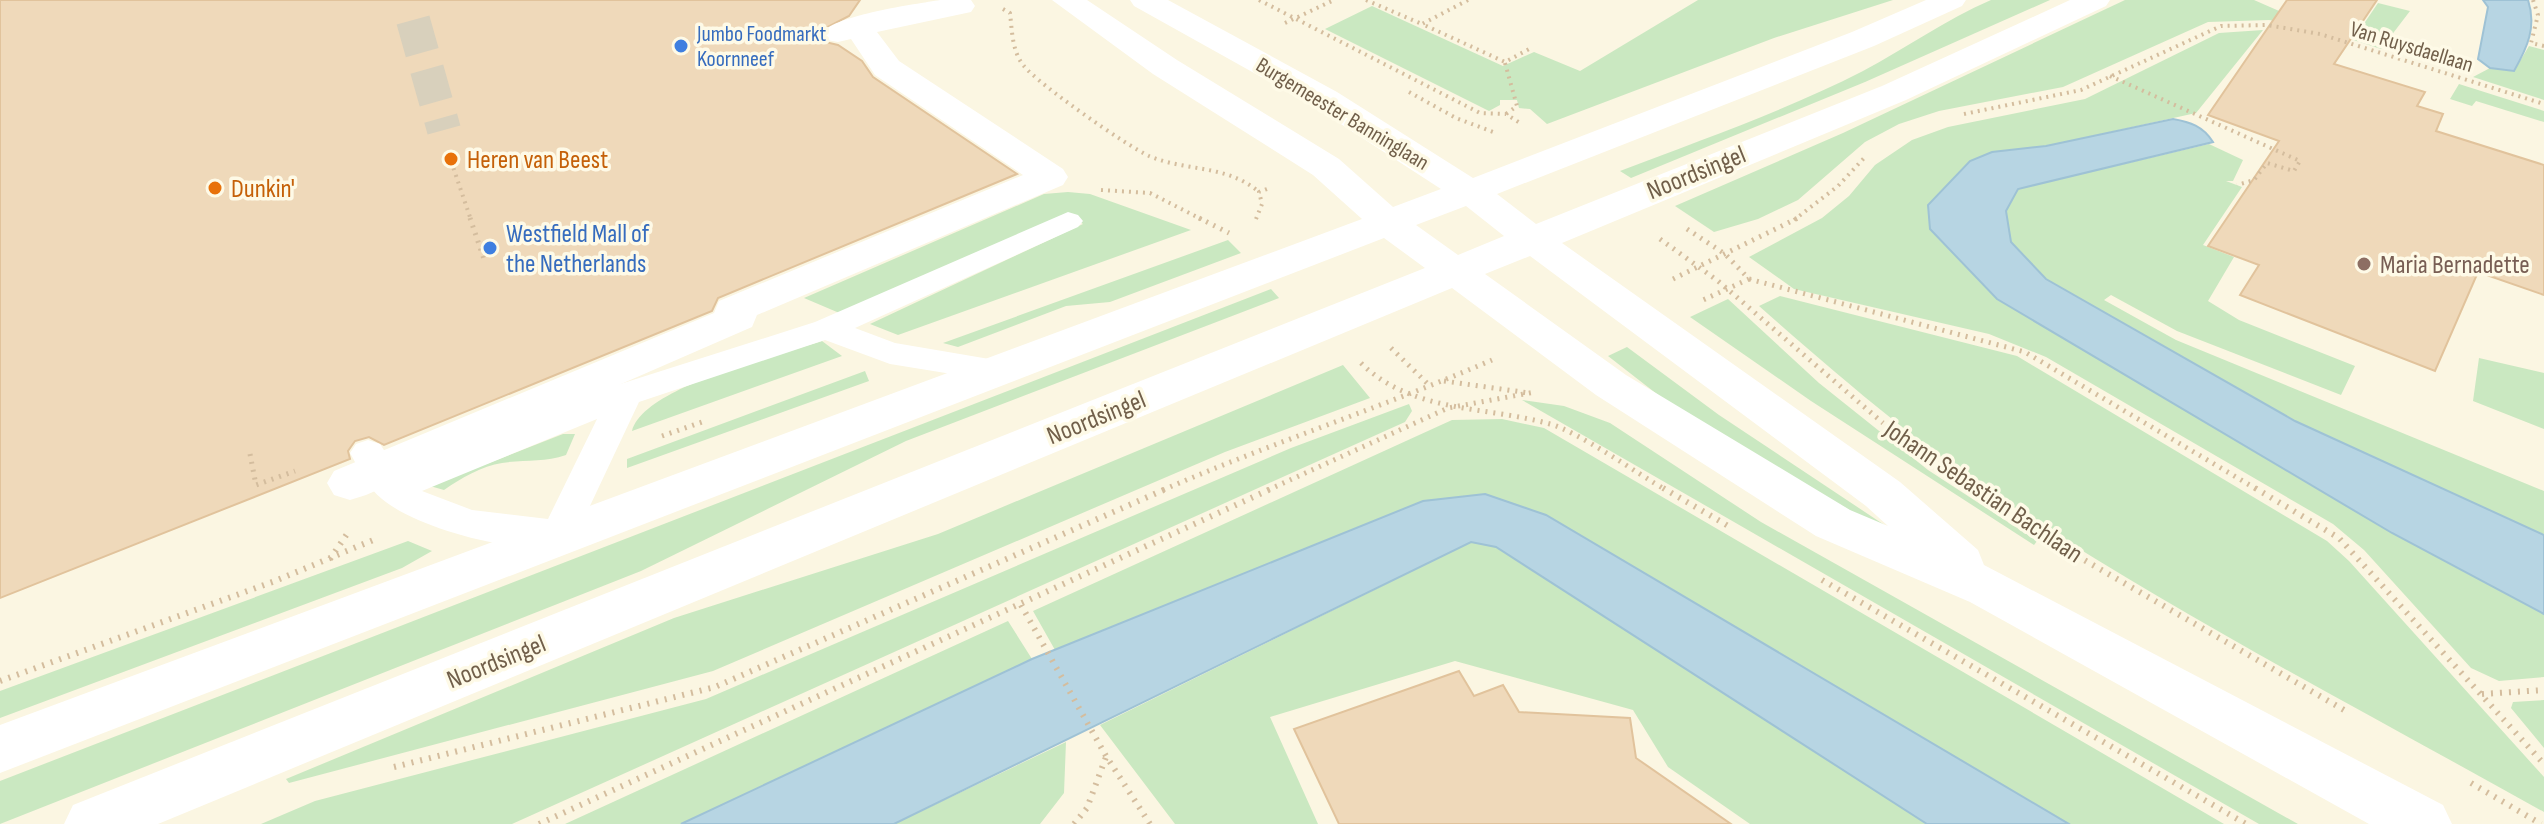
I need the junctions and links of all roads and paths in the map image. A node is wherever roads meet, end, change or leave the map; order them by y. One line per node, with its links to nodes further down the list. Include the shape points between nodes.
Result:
1 (1067, 0): 32 (main road, via 1326,167)
2 (1145, 0): 29 (main road, Burgemeester Banninglaan, via 1325,99)
3 (1259, 0): 13 (path)
4 (1334, 0): 13 (path)
5 (1366, 0): 15 (path)
6 (1468, 0): 15 (path)
7 (1951, 0): 26 (main road)
8 (2095, 0): 30 (main road, Noordsingel, via 1894,93)
9 (2533, 0): 16 (path, via 2538,15 2531,43)
10 (960, 6): 11 (main road)
11 (901, 7): 51 (main road, via 848,30 887,68 1050,177 733,310 738,318)
12 (1001, 7): 28 (path, via 1010,13 1013,44 1024,68 1148,156 1226,170 1246,178)
13 (1297, 18): 14 (path); 21 (path, via 1480,113)
14 (1284, 24)
15 (1422, 24): 18 (path)
16 (2544, 46)
17 (1533, 47): 18 (path)
18 (1505, 62): 21 (path, via 1517,106)
19 (2110, 76): 20 (path, Van Ruysdaellaan, via 2221,26 2267,25 2320,34); 22 (path, via 2081,90); 27 (path, via 2300,161 2294,171 2267,163 2254,180)
20 (2544, 104)
21 (1506, 114): 26 (path)
22 (1960, 114)
23 (1456, 118): 26 (path)
24 (1873, 151): 34 (path, via 1801,216)
25 (449, 155): 35 (path)
26 (1555, 159): 29 (main road)
27 (2237, 185)
28 (1259, 192)
29 (1470, 192): 32 (main road); 33 (main road, Burgemeester Banninglaan)
30 (1623, 202): 33 (main road, Noordsingel); 34 (path); 36 (path, Johann Sebastian Bachlaan)
31 (1068, 221): 41 (lane)
32 (1387, 222): 37 (main road); 43 (main road)
33 (1531, 240): 37 (main road, Noordsingel); 40 (main road)
34 (1725, 254): 36 (path); 38 (path)
35 (485, 262)
36 (1702, 266): 39 (path, Johann Sebastian Bachlaan)
37 (1453, 271): 42 (main road); 65 (main road, Noordsingel)
38 (1749, 279): 39 (path); 58 (path, via 2025,352 2339,538)
39 (1729, 289): 40 (path); 47 (path, Johann Sebastian Bachlaan, via 1820,374)
40 (1644, 324): 55 (main road, via 1883,494)
41 (826, 329): 43 (lane, via 890,353); 45 (lane)
42 (1569, 355): 46 (path, via 1553,362 1535,393); 55 (main road, via 1833,523)
43 (995, 370): 52 (main road)
44 (1431, 387): 63 (path, via 1234,459 715,687)
45 (626, 394): 51 (lane); 52 (lane)
46 (1448, 408): 53 (path, via 1552,424); 56 (path)
47 (1891, 429)
48 (250, 454): 50 (path, via 256,485)
49 (1938, 467): 59 (path, Johann Sebastian Bachlaan, via 2046,538)
50 (295, 471)
51 (372, 474): 52 (lane, via 431,513 489,527)
52 (559, 534): 60 (main road)
53 (1743, 534)
54 (1810, 573): 69 (path)
55 (1988, 588): 70 (main road)
56 (1021, 605): 61 (path); 66 (path)
57 (2544, 690): 58 (path)
58 (2481, 694): 62 (path)
59 (2349, 713)
60 (0, 749)
61 (1106, 756): 67 (path, via 1087,808); 68 (path)
62 (2544, 764)
63 (381, 771)
64 (2458, 776): 71 (path)
65 (93, 824)
66 (539, 824)
67 (1074, 824)
68 (1150, 824)
69 (2246, 824)
70 (2423, 824)
71 (2541, 824)

